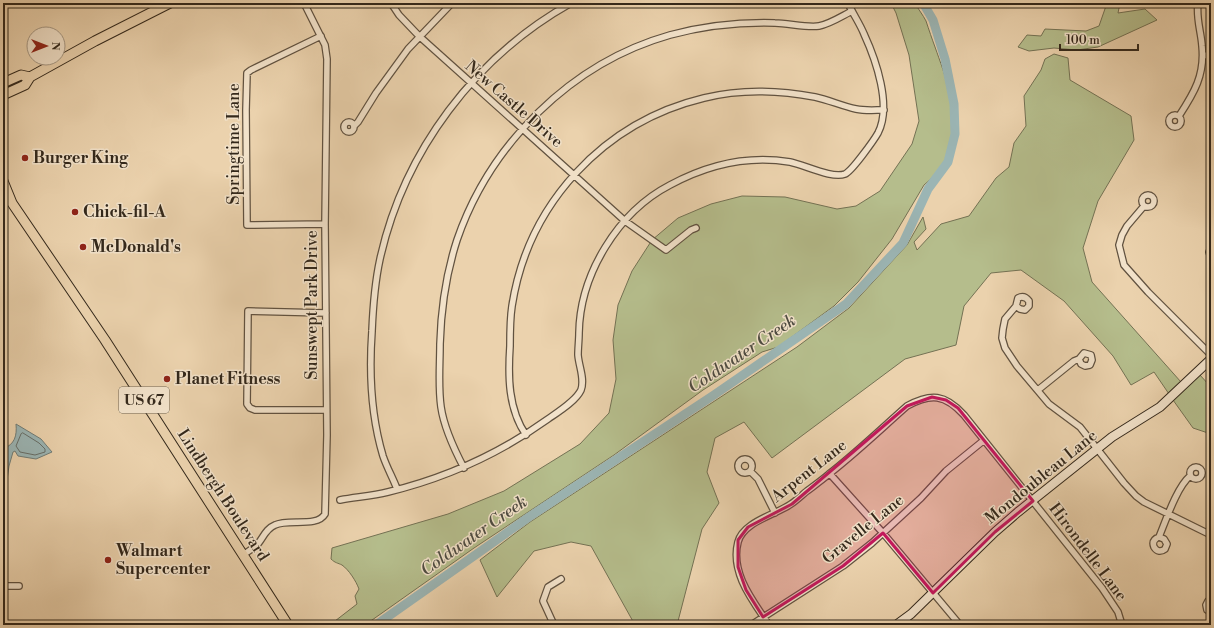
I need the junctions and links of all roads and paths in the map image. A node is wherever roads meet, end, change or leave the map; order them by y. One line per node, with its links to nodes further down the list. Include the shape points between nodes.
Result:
1 (304, 3): 9 (street, Sunswept Park Drive)
2 (391, 3): 10 (street, New Castle Drive)
3 (452, 3): 10 (street)
4 (571, 3): 15 (street, via 526,32)
5 (848, 3): 8 (street)
6 (1198, 3): 11 (street, via 1197,19)
7 (168, 4): 13 (main road)
8 (852, 11): 17 (street, via 868,44 881,85); 20 (street, via 817,26 738,23 689,31 636,47 581,77 555,97)
9 (321, 36): 27 (street, Sunswept Park Drive, via 327,59); 27 (street, Springtime Lane, via 247,73 247,225)
10 (419, 36): 15 (street, New Castle Drive); 19 (street)
11 (1202, 55): 12 (street); 18 (street, via 1197,86)
12 (1211, 56)
13 (30, 77): 14 (main road, via 21,75); 16 (main road, via 25,85)
14 (3, 83)
15 (471, 83): 20 (street, New Castle Drive); 46 (street, via 447,113 416,161 395,210 380,259 372,311 372,394 379,439)
16 (3, 95)
17 (884, 110): 21 (street, via 857,109 820,98 770,91 704,98 668,109 630,128); 26 (street, via 878,133 849,172 832,175 806,166 778,161 725,164 690,175 661,190)
18 (1179, 116)
19 (354, 126)
20 (522, 130): 21 (street, New Castle Drive); 42 (street, via 497,161 470,207 457,240 445,288 441,320 441,408)
21 (574, 174): 26 (street, New Castle Drive); 39 (street, via 551,204 531,243 513,305 509,356 510,386 516,417)
22 (3, 181): 24 (main road, Lindbergh Boulevard / US 67)
23 (3, 195): 24 (main road, Lindbergh Boulevard / US 67)
24 (12, 203): 54 (main road, Lindbergh Boulevard / US 67, via 105,340)
25 (1144, 206): 33 (street, via 1122,235 1119,245 1124,265)
26 (625, 220): 28 (street, New Castle Drive, via 666,250); 39 (street, via 599,260 586,290 579,328 578,354 582,388 563,408)
27 (325, 224): 32 (street, Sunswept Park Drive)
28 (696, 228)
29 (1211, 248): 30 (street)
30 (1211, 258)
31 (1016, 306): 36 (street, via 1005,318 1002,338 1005,348 1017,366)
32 (326, 313): 38 (street, Sunswept Park Drive); 38 (street, via 248,310 247,404 255,410)
33 (1211, 355)
34 (1079, 359): 36 (street)
35 (1211, 359): 41 (street, Mondoubleau Lane, via 1160,407)
36 (1038, 390): 41 (street, via 1049,404 1080,427)
37 (932, 397): 40 (street, Hirondelle Lane, via 953,403); 44 (street, Arpent Lane, via 907,406)
38 (325, 410): 54 (street, Sunswept Park Drive, via 327,435 323,518 274,525 266,531 255,547)
39 (526, 435): 42 (street)
40 (983, 441): 48 (street, Hirondelle Lane); 51 (street, Gravelle Lane, via 946,471 922,498)
41 (1097, 450): 48 (street, Mondoubleau Lane); 50 (street, via 1136,496)
42 (464, 468): 46 (street)
43 (750, 471): 49 (street, via 758,479)
44 (830, 474): 49 (street, Arpent Lane, via 792,504); 51 (street)
45 (1190, 476): 50 (street, via 1184,480)
46 (397, 490): 47 (street)
47 (340, 500)
48 (1033, 501): 58 (street, Mondoubleau Lane, via 995,532); 68 (street, Hirondelle Lane, via 1102,588 1118,612)
49 (775, 513): 61 (street, Arpent Lane, via 748,527 738,540 738,567 746,590)
50 (1168, 514): 52 (street); 53 (street)
51 (883, 533): 58 (street); 61 (street, Gravelle Lane, via 843,566)
52 (1211, 535)
53 (1159, 537)
54 (243, 555): 62 (main road, Lindbergh Boulevard / US 67)
55 (561, 579): 63 (street, via 548,587 542,601)
56 (3, 586): 57 (street)
57 (19, 586)
58 (933, 593): 66 (street, Mondoubleau Lane); 67 (street)
59 (1211, 599): 60 (street, via 1206,605 1207,610)
60 (1211, 612)
61 (763, 616): 64 (street, Gravelle Lane); 65 (street, Arpent Lane)
62 (288, 625)
63 (554, 625)
64 (750, 625)
65 (768, 625)
66 (896, 625)
67 (960, 625)
68 (1121, 625)

